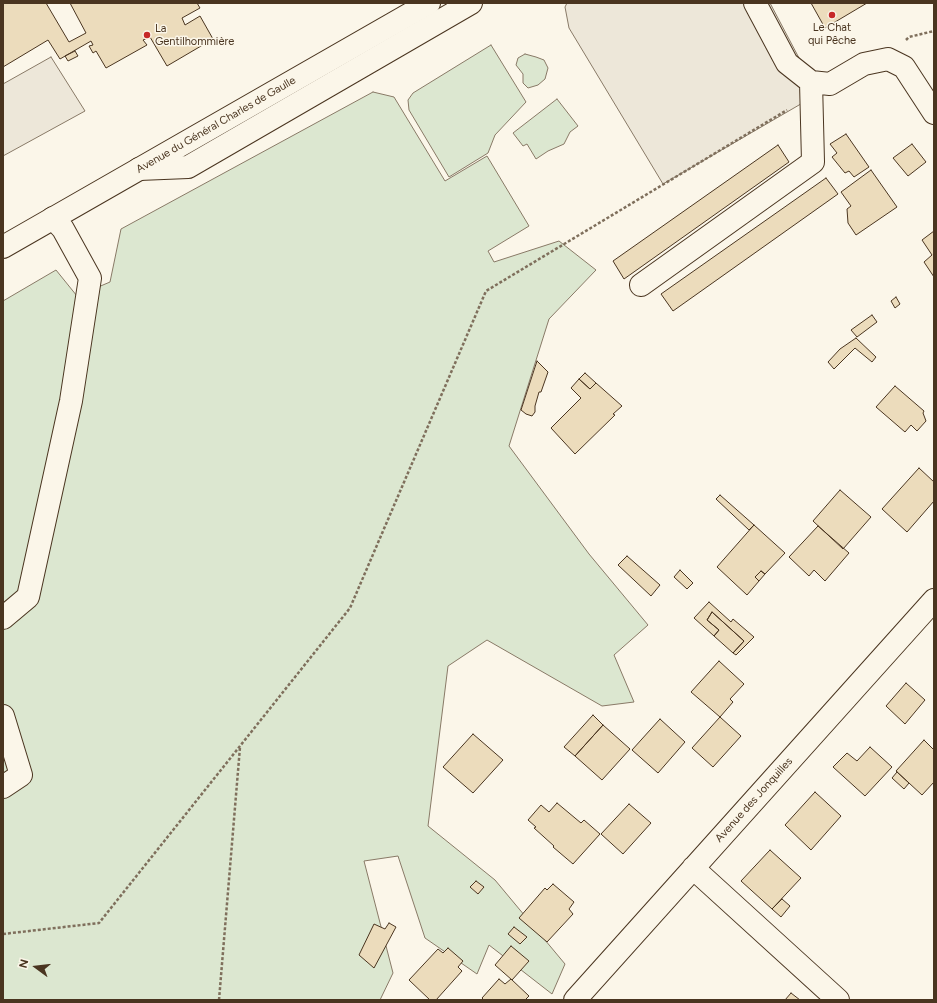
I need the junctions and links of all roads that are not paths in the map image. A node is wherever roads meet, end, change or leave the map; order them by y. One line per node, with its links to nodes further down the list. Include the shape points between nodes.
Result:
1 (429, 3): 6 (street, Avenue du Général Charles de Gaulle)
2 (471, 3): 6 (street, via 188,167)
3 (755, 3): 4 (street, via 787,63)
4 (811, 89): 5 (street, via 830,84 864,64 888,59 904,68); 9 (street, via 813,162)
5 (934, 113)
6 (139, 169): 7 (street, Avenue du Général Charles de Gaulle)
7 (53, 218): 8 (street, Avenue du Général Charles de Gaulle); 11 (street, via 63,228 90,278 71,401 28,597)
8 (3, 247)
9 (641, 285)
10 (934, 600): 14 (street, Avenue des Jonquilles)
11 (3, 618)
12 (3, 716): 13 (street, via 21,775)
13 (3, 787)
14 (693, 868): 15 (street, Avenue des Jonquilles); 16 (street)
15 (575, 1000)
16 (838, 1000)

